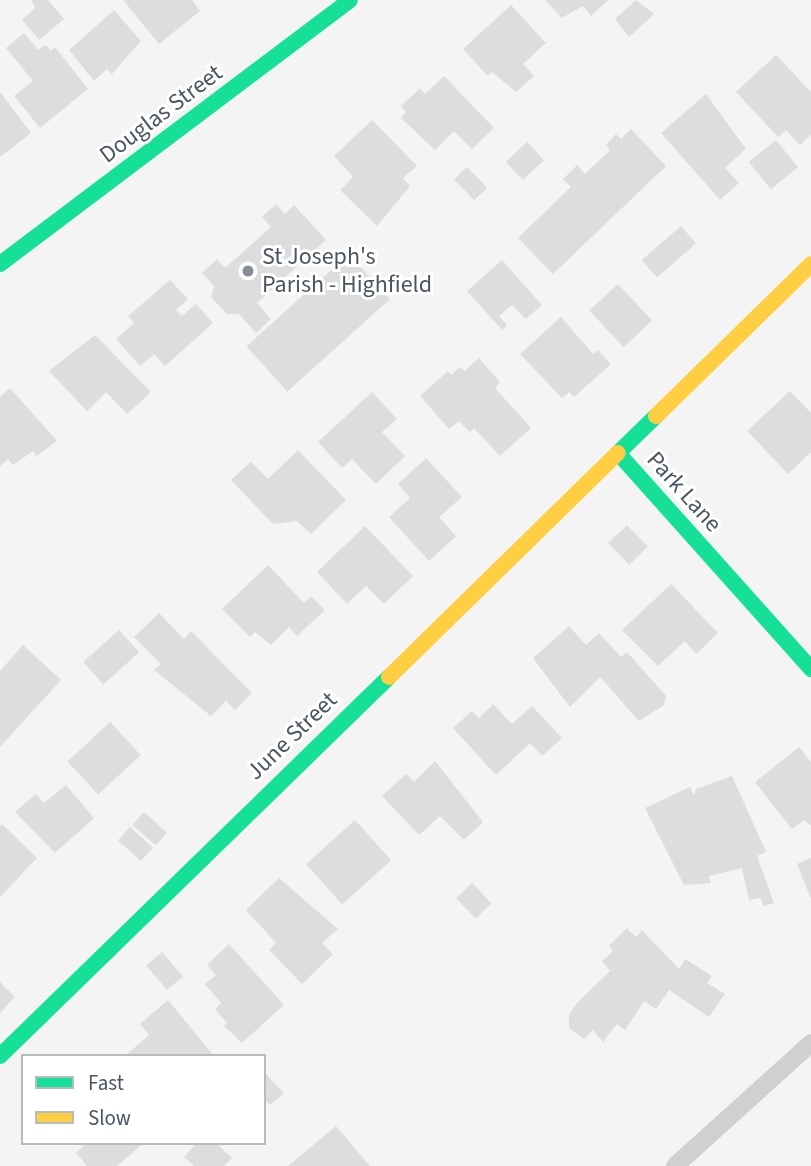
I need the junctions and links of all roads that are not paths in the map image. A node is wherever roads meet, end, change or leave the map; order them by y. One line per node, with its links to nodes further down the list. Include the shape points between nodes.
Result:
1 (350, 0): 2 (street, Douglas Street)
2 (0, 264)
3 (811, 264): 4 (street, Park Lane)
4 (618, 453): 5 (street, Park Lane); 7 (street, June Street)
5 (811, 669)
6 (811, 1043): 8 (lane)
7 (0, 1056)
8 (675, 1166)

